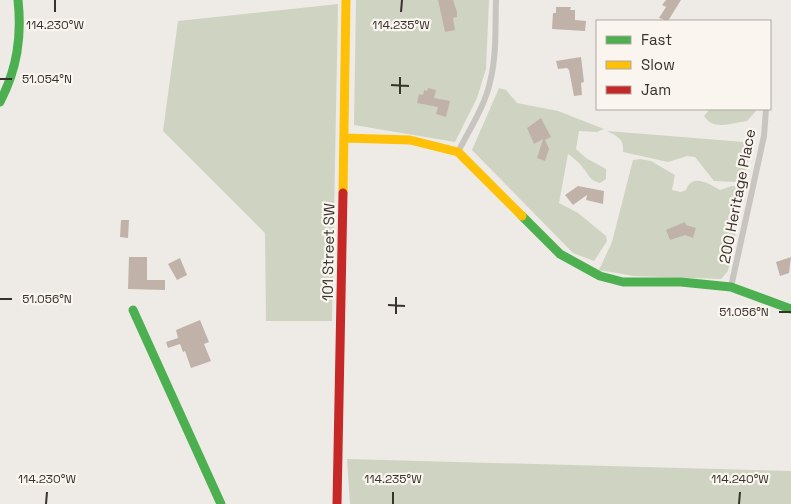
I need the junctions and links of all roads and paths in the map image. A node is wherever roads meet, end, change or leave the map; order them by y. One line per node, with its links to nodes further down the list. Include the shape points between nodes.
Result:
1 (18, 0): 4 (main road, via 19,55)
2 (346, 0): 6 (main road, 101 Street SW)
3 (496, 0): 7 (street, via 490,82)
4 (0, 102)
5 (766, 110): 8 (street, 200 Heritage Place, via 764,136)
6 (345, 138): 7 (main road, via 410,140); 12 (main road, 101 Street SW)
7 (458, 152): 8 (main road, via 560,254 588,271 623,282 681,282)
8 (731, 287): 9 (main road)
9 (791, 309)
10 (132, 310): 11 (main road)
11 (221, 504)
12 (337, 504)

